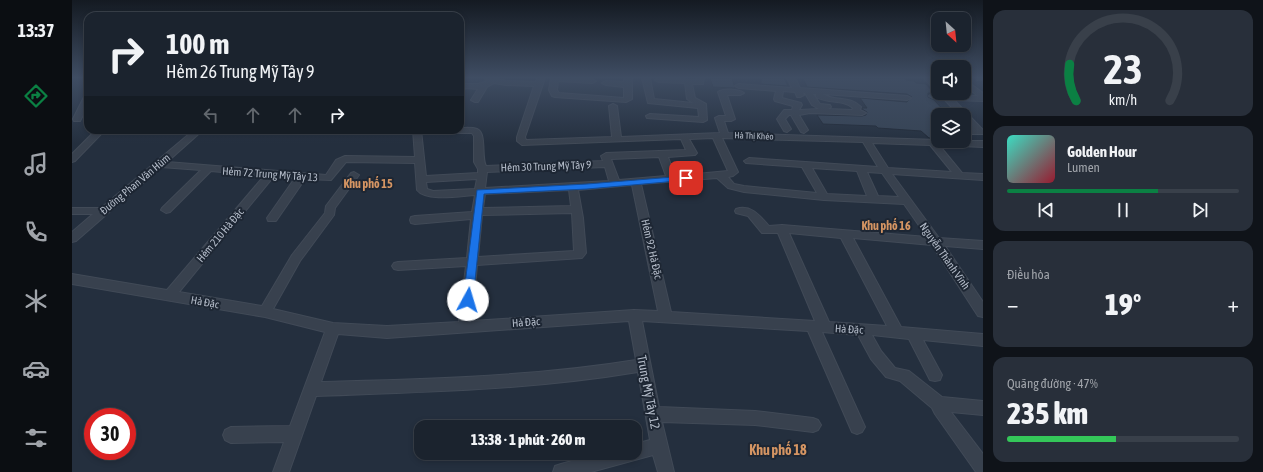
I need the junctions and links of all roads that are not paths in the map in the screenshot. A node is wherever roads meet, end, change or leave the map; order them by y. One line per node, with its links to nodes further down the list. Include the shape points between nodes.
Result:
1 (534, 100): 29 (street, Hà Thị Khéo, via 521,137 525,143)
2 (651, 100): 12 (street)
3 (693, 100): 12 (street)
4 (725, 100): 27 (street, via 731,119 719,118)
5 (773, 100): 15 (street, via 790,106)
6 (780, 100): 15 (street, via 798,105)
7 (803, 100): 14 (street)
8 (814, 100): 14 (street, via 816,105 824,108 838,105 856,113)
9 (949, 100): 13 (street)
10 (84, 104): 17 (street)
11 (613, 106): 29 (street)
12 (702, 106): 16 (street, via 703,120)
13 (957, 108)
14 (809, 111): 15 (street)
15 (792, 113): 19 (street, via 787,112 781,119); 21 (street)
16 (650, 116)
17 (75, 119)
18 (971, 122): 23 (street)
19 (787, 129)
20 (464, 130): 45 (street, via 475,131 478,136 479,162)
21 (804, 130)
22 (971, 131): 23 (street)
23 (981, 132)
24 (97, 134): 36 (street)
25 (194, 134): 39 (street, Đường Phan Văn Hùm)
26 (417, 134): 37 (street)
27 (721, 135): 28 (street, Hà Thị Khéo); 30 (street, Hà Thị Khéo); 48 (street, via 733,172)
28 (684, 137): 29 (street, Hà Thị Khéo); 35 (street, via 693,157)
29 (617, 139)
30 (866, 140): 31 (street, Hà Thị Khéo); 44 (street, Nguyễn Thành Vĩnh)
31 (931, 143)
32 (971, 144): 33 (street, Hà Thị Khéo)
33 (983, 144)
34 (937, 148): 50 (street)
35 (662, 154): 40 (street, via 606,156); 53 (street)
36 (72, 159)
37 (419, 160): 49 (street, Hẻm 72 Trung Mỹ Tây 13, via 345,159 338,163 330,178); 52 (street)
38 (749, 161): 41 (street)
39 (159, 164): 42 (street, Hẻm 72 Trung Mỹ Tây 13); 65 (street, Đường Phan Văn Hùm)
40 (608, 164): 45 (street, Hẻm 30 Trung Mỹ Tây 9); 55 (street)
41 (806, 166): 43 (street); 58 (street)
42 (208, 169): 46 (street, Hẻm 72 Trung Mỹ Tây 13); 62 (street)
43 (861, 169): 44 (street); 59 (street)
44 (885, 171): 50 (street); 60 (street, Nguyễn Thành Vĩnh)
45 (483, 173): 52 (street, Hẻm 30 Trung Mỹ Tây 9); 57 (street)
46 (270, 174): 49 (street, Hẻm 72 Trung Mỹ Tây 13); 77 (street, Hẻm 210 Hà Đặc)
47 (354, 174): 78 (street, via 330,208 330,213 296,258)
48 (720, 175): 53 (street); 58 (street, via 731,186 744,189)
49 (302, 176): 67 (street)
50 (960, 176): 51 (street)
51 (983, 177)
52 (421, 179): 57 (street, via 422,190 426,193)
53 (672, 179): 54 (street)
54 (636, 182): 55 (street); 81 (street, Hẻm 92 Hà Đặc)
55 (615, 184): 56 (street)
56 (573, 187): 57 (street); 61 (street)
57 (480, 192): 66 (street)
58 (824, 197): 59 (street)
59 (874, 200): 60 (street)
60 (906, 201): 72 (street, Nguyễn Thành Vĩnh)
61 (576, 209): 66 (street); 74 (street, via 580,253 578,255)
62 (166, 210)
63 (740, 210): 69 (street, via 751,213 766,230)
64 (72, 211): 65 (street)
65 (102, 211): 71 (street, Đường Phan Văn Hùm)
66 (477, 214): 68 (street); 74 (street)
67 (272, 218)
68 (415, 220)
69 (782, 229): 70 (street); 83 (street)
70 (846, 234): 72 (street); 86 (street)
71 (72, 238)
72 (935, 240): 73 (street); 79 (street, Nguyễn Thành Vĩnh)
73 (983, 245)
74 (472, 261): 75 (street); 82 (street)
75 (398, 266)
76 (72, 279): 77 (street, Hà Đặc)
77 (170, 295): 78 (street, Hà Đặc)
78 (265, 312): 84 (street, Hà Đặc)
79 (983, 312)
80 (634, 315): 81 (street, Hà Đặc); 82 (street, Hà Đặc); 89 (street, Trung Mỹ Tây 12)
81 (666, 317): 83 (street, Hà Đặc)
82 (465, 326): 84 (street, Hà Đặc, via 387,332)
83 (819, 327): 85 (street, Hà Đặc); 96 (street)
84 (333, 328): 91 (street)
85 (862, 330): 86 (street, Hà Đặc); 92 (street, via 876,355 891,373 904,376)
86 (897, 332): 87 (street, Hà Đặc)
87 (913, 334): 88 (street, Hà Đặc); 90 (street)
88 (983, 340)
89 (644, 365): 91 (street, via 598,374 476,385); 94 (street, Trung Mỹ Tây 12)
90 (935, 375)
91 (312, 389): 97 (street)
92 (939, 404): 93 (street); 102 (street, via 940,409)
93 (983, 408)
94 (653, 414): 95 (street, via 755,418); 99 (street, Trung Mỹ Tây 12)
95 (813, 425)
96 (857, 427)
97 (295, 434): 98 (street); 103 (street)
98 (231, 436)
99 (658, 445): 100 (street); 105 (street, Trung Mỹ Tây 12)
100 (642, 450)
101 (605, 460): 104 (street)
102 (983, 468)
103 (281, 472)
104 (561, 472)
105 (666, 472)

